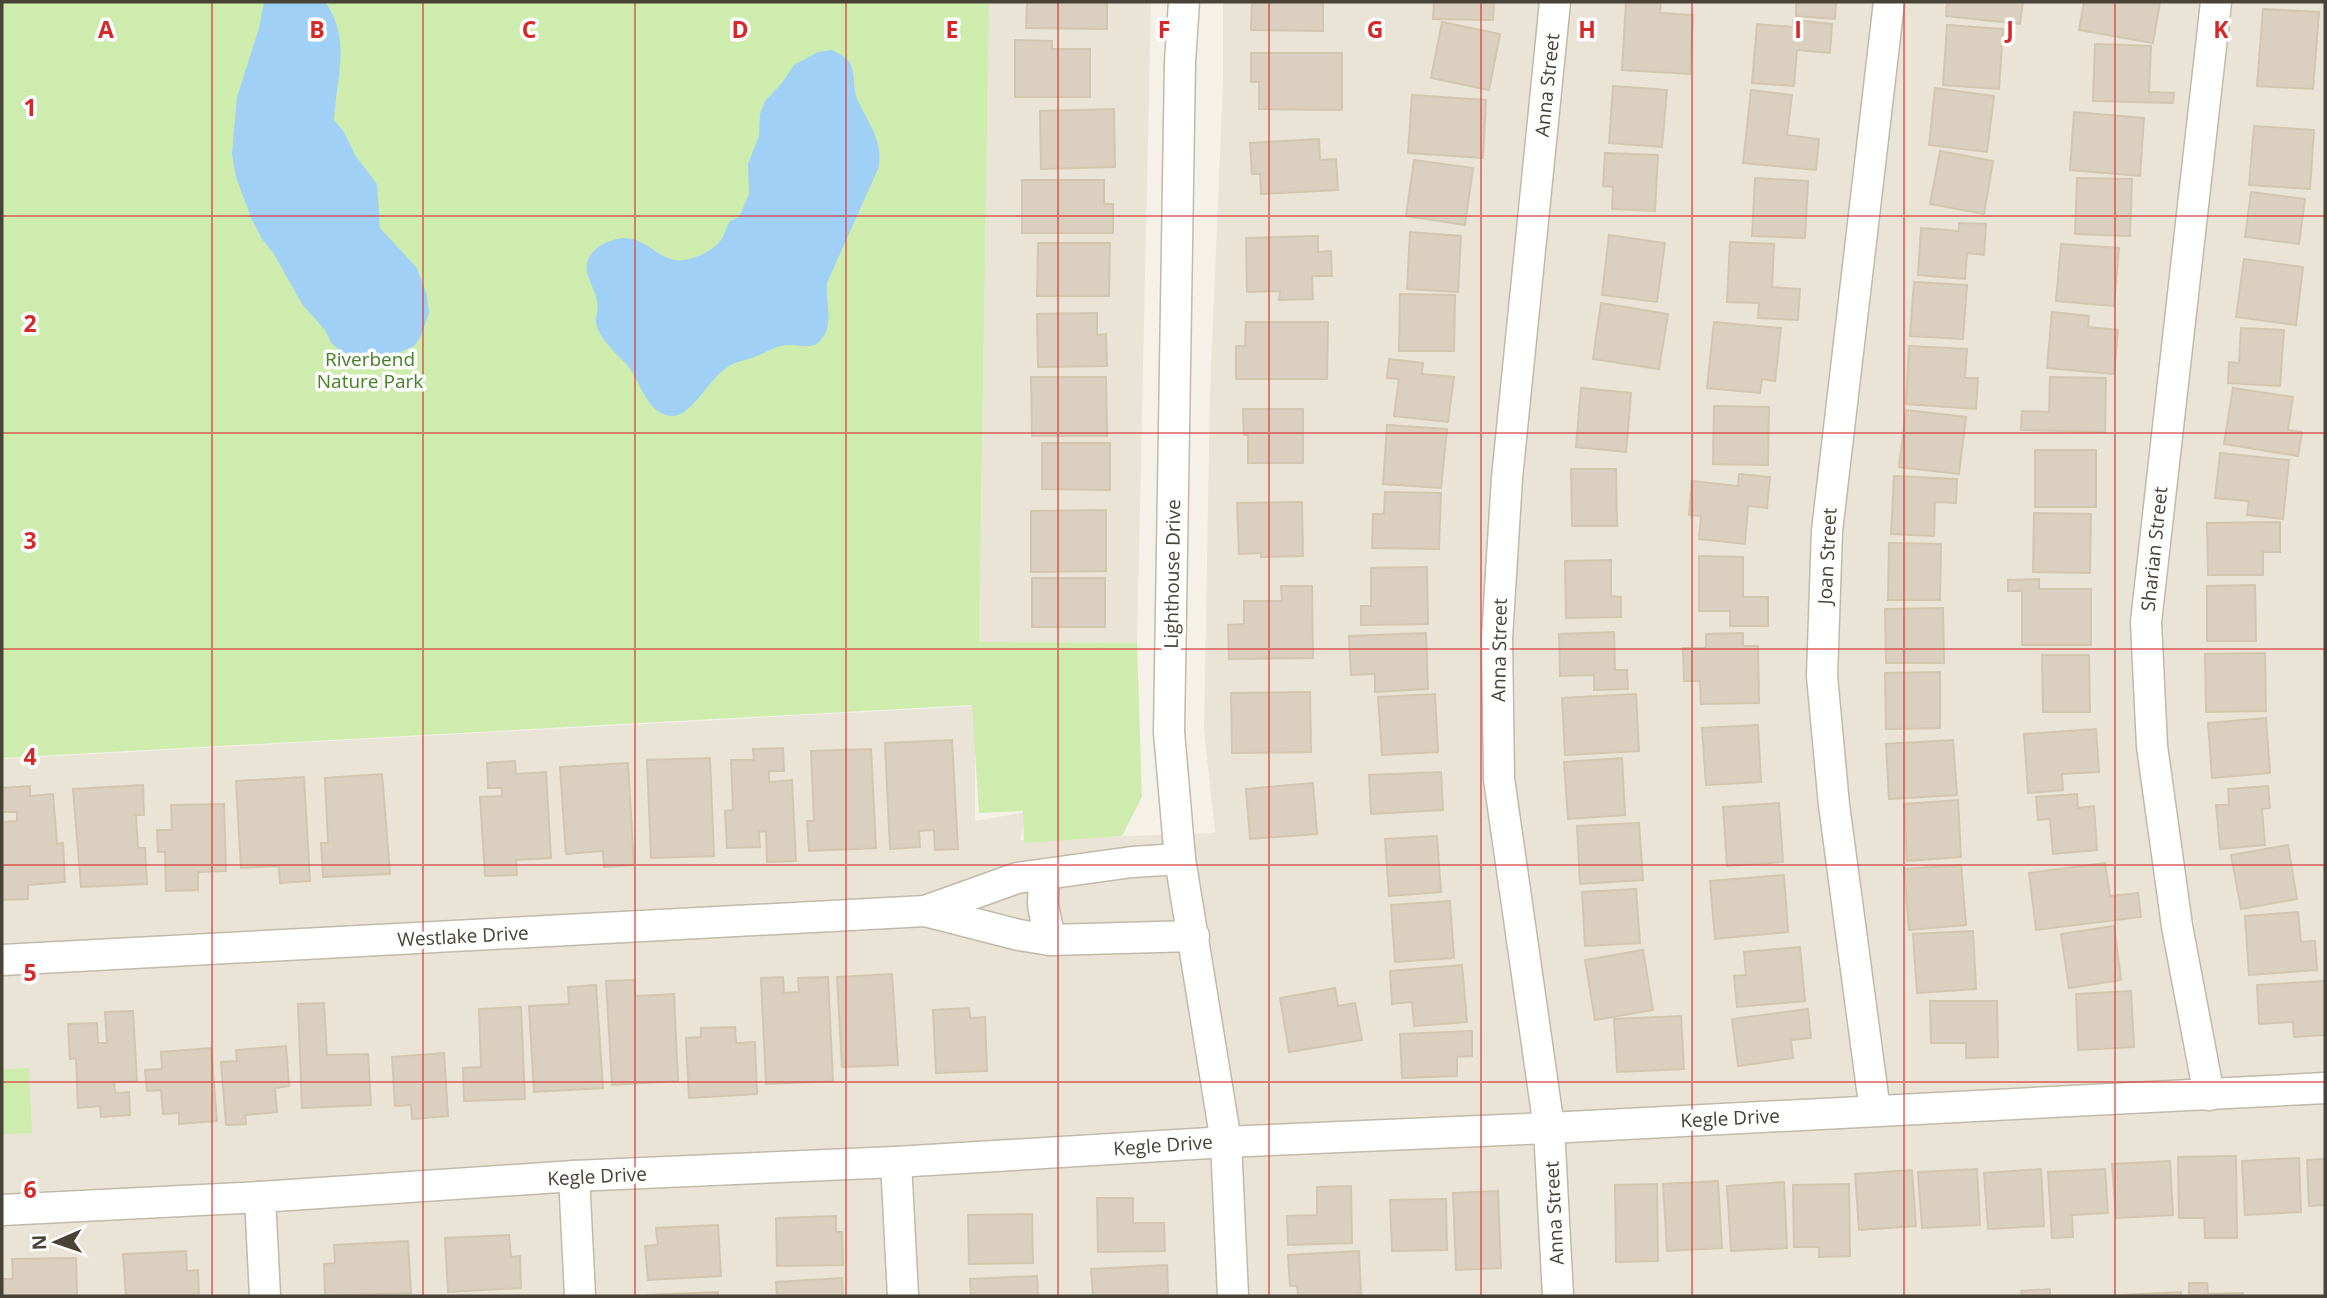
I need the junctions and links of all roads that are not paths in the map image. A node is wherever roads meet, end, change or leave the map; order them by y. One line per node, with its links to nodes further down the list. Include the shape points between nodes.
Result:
1 (1184, 2): 5 (street, Lighthouse Drive, via 1169,732)
2 (1555, 2): 14 (street, Anna Street, via 1507,478 1497,638 1499,779)
3 (1889, 2): 13 (street, Joan Street, via 1827,531 1822,676 1834,805)
4 (2216, 2): 12 (street, Sharian Street, via 2146,622 2152,746 2177,926)
5 (1180, 859): 6 (street, Westlake Drive); 8 (street, Lighthouse Drive)
6 (1044, 875): 7 (street, Westlake Drive, via 1017,878); 9 (street)
7 (925, 911): 9 (street, Westlake Drive); 10 (street, Westlake Drive)
8 (1194, 936): 9 (street, Westlake Drive); 15 (street, Lighthouse Drive)
9 (1050, 940)
10 (2, 960)
11 (2325, 1088): 12 (street, Kegle Drive)
12 (2208, 1095): 13 (street, Kegle Drive)
13 (1875, 1111): 14 (street, Kegle Drive)
14 (1549, 1128): 15 (street, Kegle Drive); 24 (street, Anna Street)
15 (1226, 1142): 16 (street, Kegle Drive); 23 (street, Lighthouse Drive)
16 (896, 1162): 17 (street, Kegle Drive); 22 (street)
17 (575, 1177): 18 (street, Kegle Drive); 21 (street)
18 (260, 1197): 19 (street, Kegle Drive); 20 (street)
19 (2, 1210)
20 (265, 1296)
21 (580, 1296)
22 (903, 1296)
23 (1233, 1296)
24 (1558, 1296)

